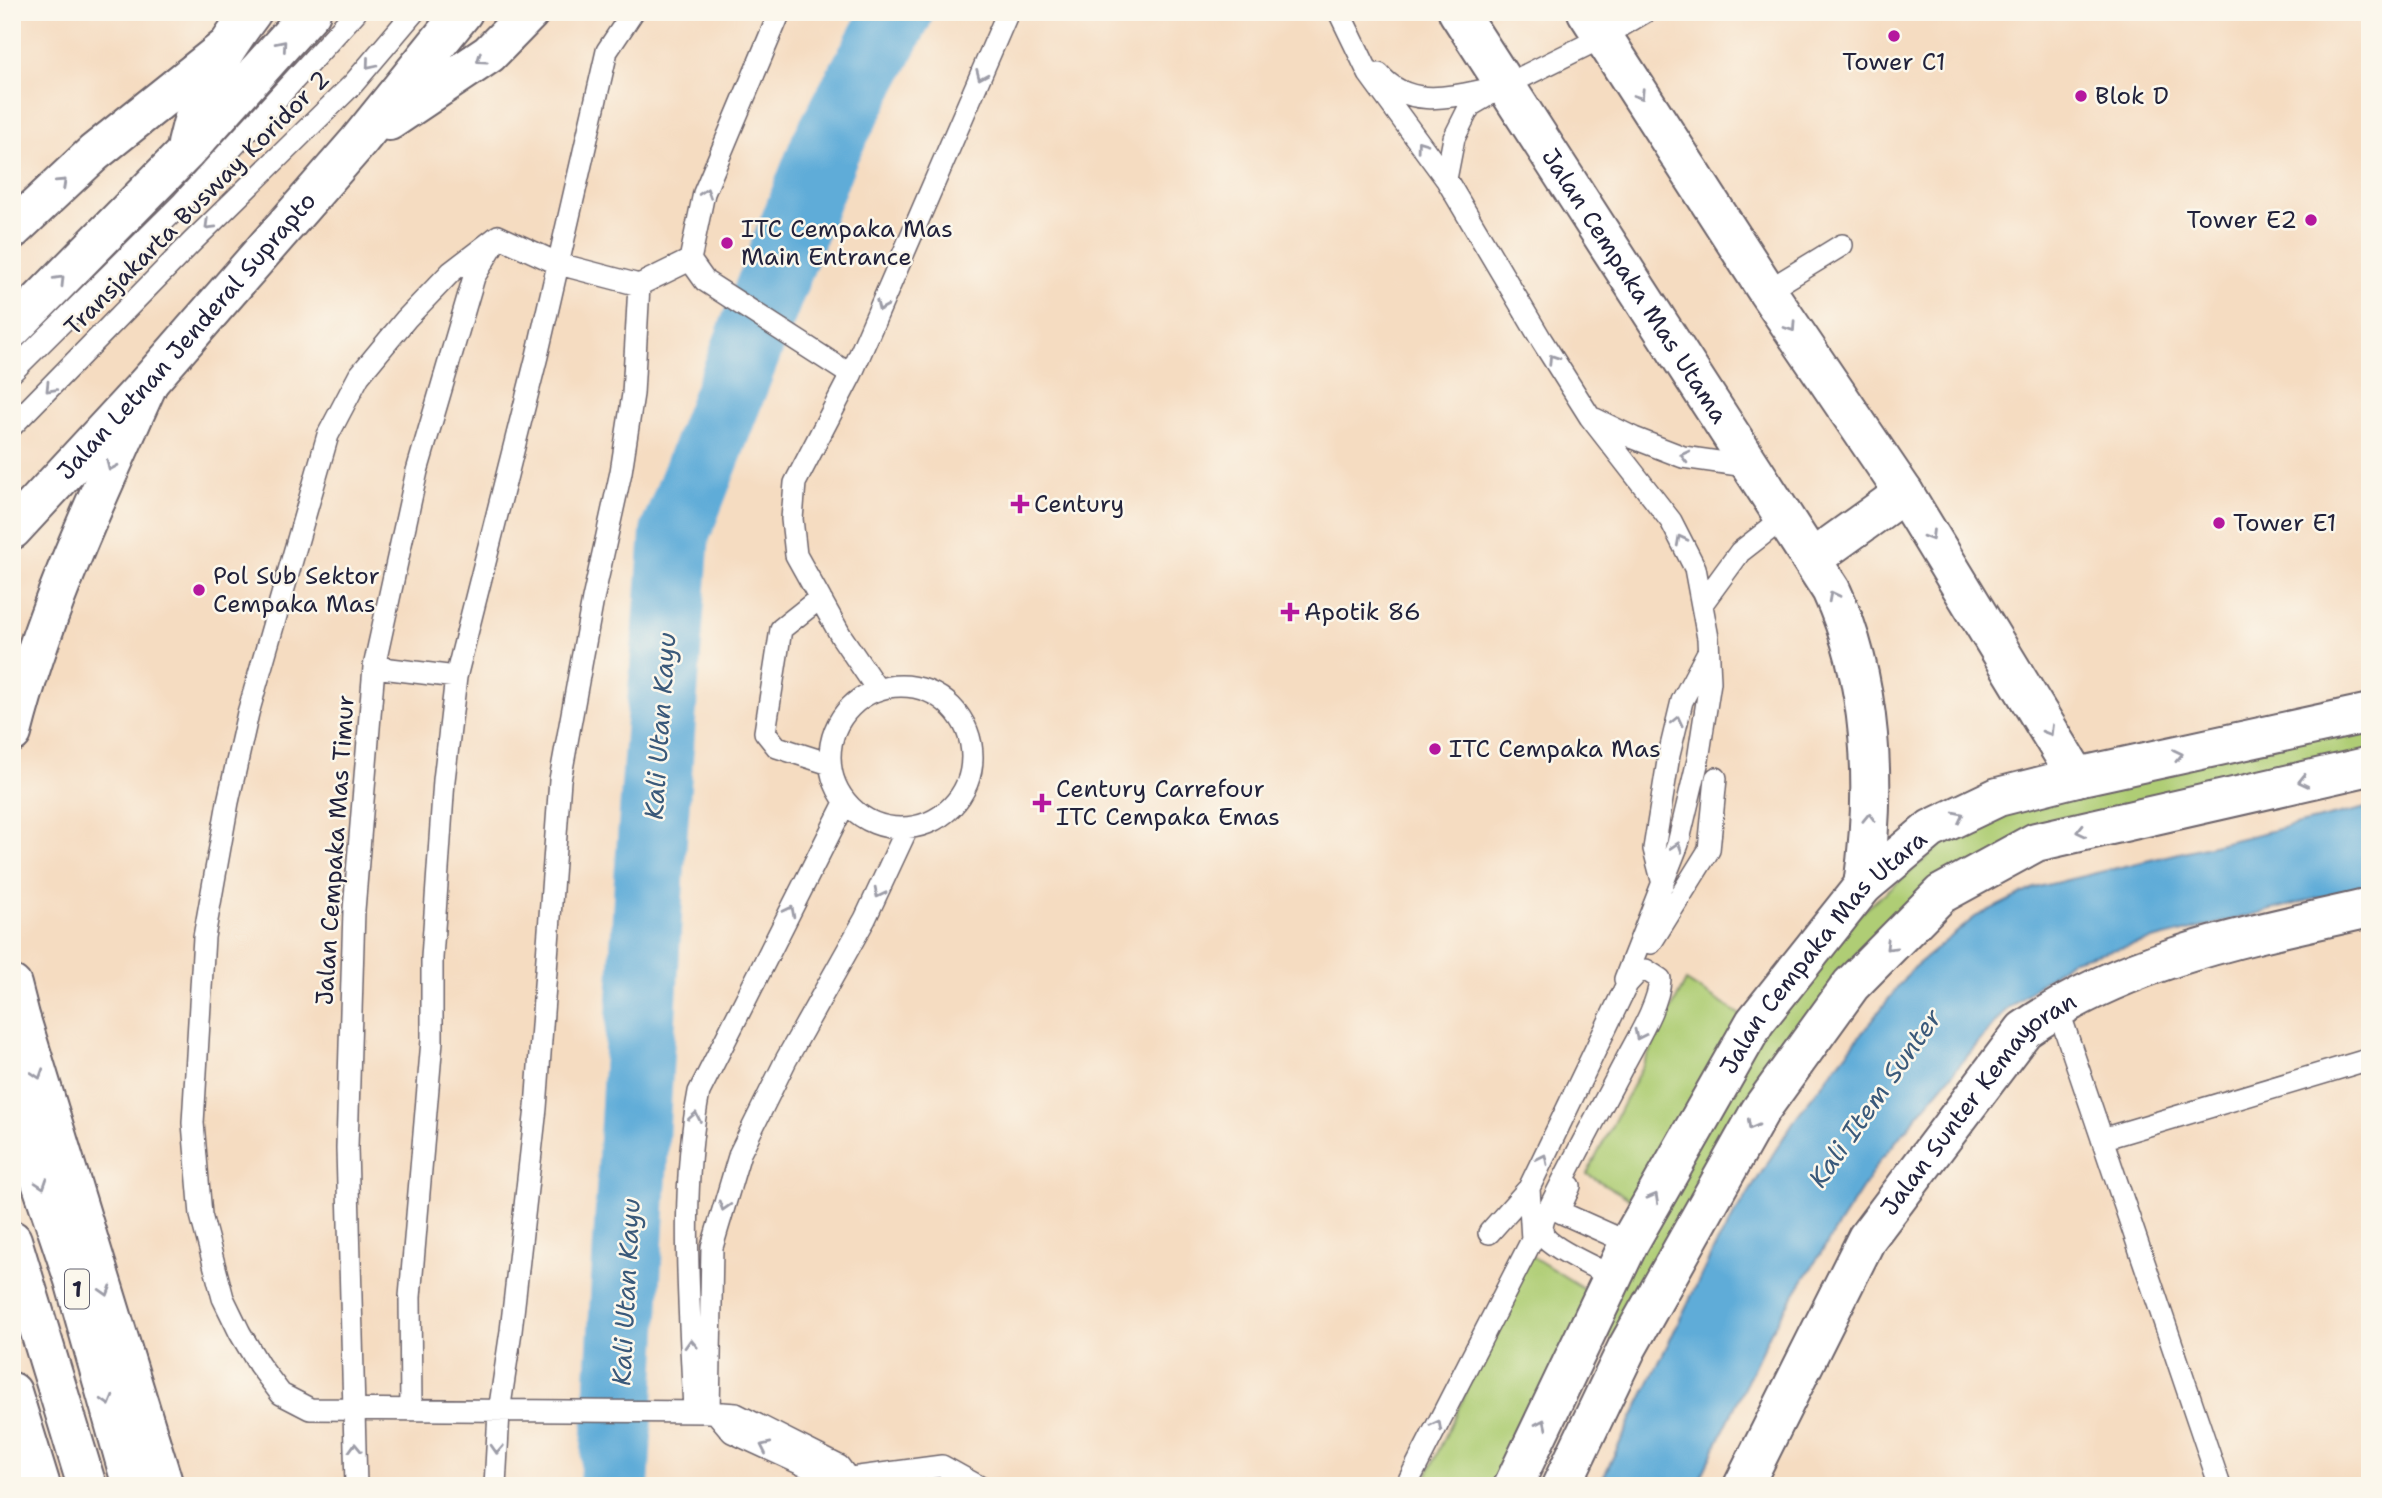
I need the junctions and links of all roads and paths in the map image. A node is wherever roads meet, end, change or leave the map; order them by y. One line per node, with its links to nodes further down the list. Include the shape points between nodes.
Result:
1 (252, 12): 14 (main road)
2 (311, 12): 17 (main road, one-way to 2)
3 (356, 12): 27 (lane, Transjakarta Busway Koridor 2, via 181,204)
4 (414, 12): 31 (lane, Transjakarta Busway Koridor 2, one-way to 31, via 353,84)
5 (463, 12): 16 (main road, Jalan Letnan Jenderal Suprapto)
6 (530, 12): 16 (main road, Jalan Letnan Jenderal Suprapto, one-way to 16, via 489,54)
7 (633, 12): 23 (lane, via 607,51)
8 (780, 12): 22 (lane, one-way to 8, via 704,193)
9 (1008, 12): 28 (lane, one-way to 28)
10 (1339, 12): 15 (lane, via 1381,77 1399,92 1416,98); 18 (lane, one-way to 10, via 1369,74)
11 (1458, 12): 15 (main road, Jalan Cempaka Mas Utama)
12 (1645, 12): 13 (lane)
13 (1595, 25): 15 (lane); 25 (main road, one-way to 25)
14 (224, 49): 17 (main road, via 195,109); 19 (main road, one-way to 14, via 102,145)
15 (1504, 86): 18 (lane, via 1470,106 1454,138); 32 (main road, Jalan Cempaka Mas Utama)
16 (358, 142): 29 (main road, Jalan Letnan Jenderal Suprapto)
17 (185, 153): 26 (main road, one-way to 17)
18 (1446, 179): 30 (lane, one-way to 18)
19 (12, 230)
20 (498, 236): 23 (lane); 42 (lane, Jalan Cempaka Mas Timur, via 474,277 417,471); 71 (lane, via 451,272 407,319 359,376 328,435 248,713 204,937 193,1123 201,1215 223,1298 281,1395 310,1409)
21 (1842, 245): 25 (lane)
22 (690, 260): 24 (lane); 28 (lane, via 705,281)
23 (558, 264): 24 (lane); 43 (lane)
24 (639, 285): 73 (lane, via 633,394 621,471 560,780 536,1108)
25 (1767, 291): 33 (main road, one-way to 33)
26 (12, 329)
27 (12, 372)
28 (851, 375): 38 (lane, via 795,483 796,555)
29 (149, 382): 35 (main road, one-way to 35); 36 (main road, Jalan Letnan Jenderal Suprapto)
30 (1590, 417): 32 (lane, one-way to 30, via 1683,457); 39 (lane, one-way to 30, via 1695,568 1671,521)
31 (12, 426)
32 (1752, 467): 34 (main road, Jalan Cempaka Mas Utama)
33 (1904, 493): 37 (main road); 49 (main road, one-way to 49)
34 (1784, 517): 37 (main road, Jalan Cempaka Mas Utama); 39 (lane, via 1740,552)
35 (86, 524): 40 (main road); 46 (main road, via 48,616)
36 (12, 530)
37 (1812, 559): 54 (main road, Jalan Cempaka Mas Utama, one-way to 37, via 1869,771 1860,680 1846,623)
38 (820, 598): 44 (lane); 47 (lane, via 781,629 765,732 777,747)
39 (1702, 604): 41 (lane)
40 (12, 636)
41 (1709, 651): 53 (lane, one-way to 41, via 1678,845 1698,760 1710,682); 53 (lane, one-way to 41, via 1654,849 1669,755 1682,701)
42 (374, 667): 43 (lane); 71 (lane, Jalan Cempaka Mas Timur, via 354,910 347,1122)
43 (456, 677): 72 (lane, via 444,780 432,958 431,1054 410,1297)
44 (877, 689): 47 (lane, via 846,710 829,744); 52 (lane, via 914,686 937,696 948,702 970,733 973,771 957,805)
45 (2370, 713): 49 (main road, Jalan Cempaka Mas Utara, one-way to 45)
46 (12, 733)
47 (830, 764): 51 (lane, via 832,782)
48 (2370, 766): 87 (main road, Jalan Cempaka Mas Utara, one-way to 87, via 2036,842 1941,894 1851,985 1760,1111 1627,1348)
49 (2077, 777): 54 (main road, Jalan Cempaka Mas Utara, one-way to 49, via 1931,829 1998,797)
50 (1716, 778): 56 (lane, via 1709,850)
51 (844, 805): 52 (lane, via 887,830); 67 (lane, one-way to 51, via 692,1132 699,1093)
52 (906, 831): 68 (lane, one-way to 68, via 865,919 740,1153)
53 (1663, 884): 56 (lane)
54 (1863, 886): 66 (main road, Jalan Cempaka Mas Utara, one-way to 54, via 1755,1022)
55 (2370, 908): 58 (main road, Jalan Sunter Kemayoran, via 2222,941)
56 (1627, 984): 61 (lane, one-way to 61, via 1638,972 1660,978 1660,989); 63 (lane, one-way to 56)
57 (12, 985): 81 (main road, one-way to 81)
58 (2057, 1006): 62 (lane); 88 (main road, Jalan Sunter Kemayoran, via 2024,1030 1867,1238)
59 (2370, 1059): 62 (lane)
60 (12, 1096): 80 (main road, 1, one-way to 80, via 74,1280)
61 (1588, 1133): 66 (lane, via 1590,1143 1561,1206 1562,1213); 69 (lane, via 1542,1229 1554,1245)
62 (2102, 1139): 89 (lane)
63 (1529, 1188): 64 (lane); 85 (lane, one-way to 63, via 1532,1240)
64 (1489, 1233)
65 (12, 1240): 79 (main road, 1)
66 (1629, 1243): 69 (main road, Jalan Cempaka Mas Utara)
67 (687, 1247): 68 (lane); 74 (lane, one-way to 67)
68 (712, 1247): 74 (lane)
69 (1612, 1276): 86 (main road, Jalan Cempaka Mas Utara, one-way to 69)
70 (12, 1392): 78 (main road)
71 (354, 1409): 72 (lane); 82 (lane, Jalan Cempaka Mas Timur, one-way to 71)
72 (411, 1409): 73 (lane)
73 (499, 1412): 74 (lane); 83 (lane, one-way to 83)
74 (701, 1412): 76 (lane, via 748,1420 839,1466)
75 (12, 1472): 77 (lane)
76 (848, 1484): 84 (lane, via 942,1466)
77 (16, 1486)
78 (41, 1486)
79 (88, 1486)
80 (132, 1486)
81 (164, 1486)
82 (356, 1486)
83 (495, 1486)
84 (978, 1486)
85 (1406, 1486)
86 (1513, 1486)
87 (1561, 1486)
88 (1743, 1486)
89 (2220, 1486)

